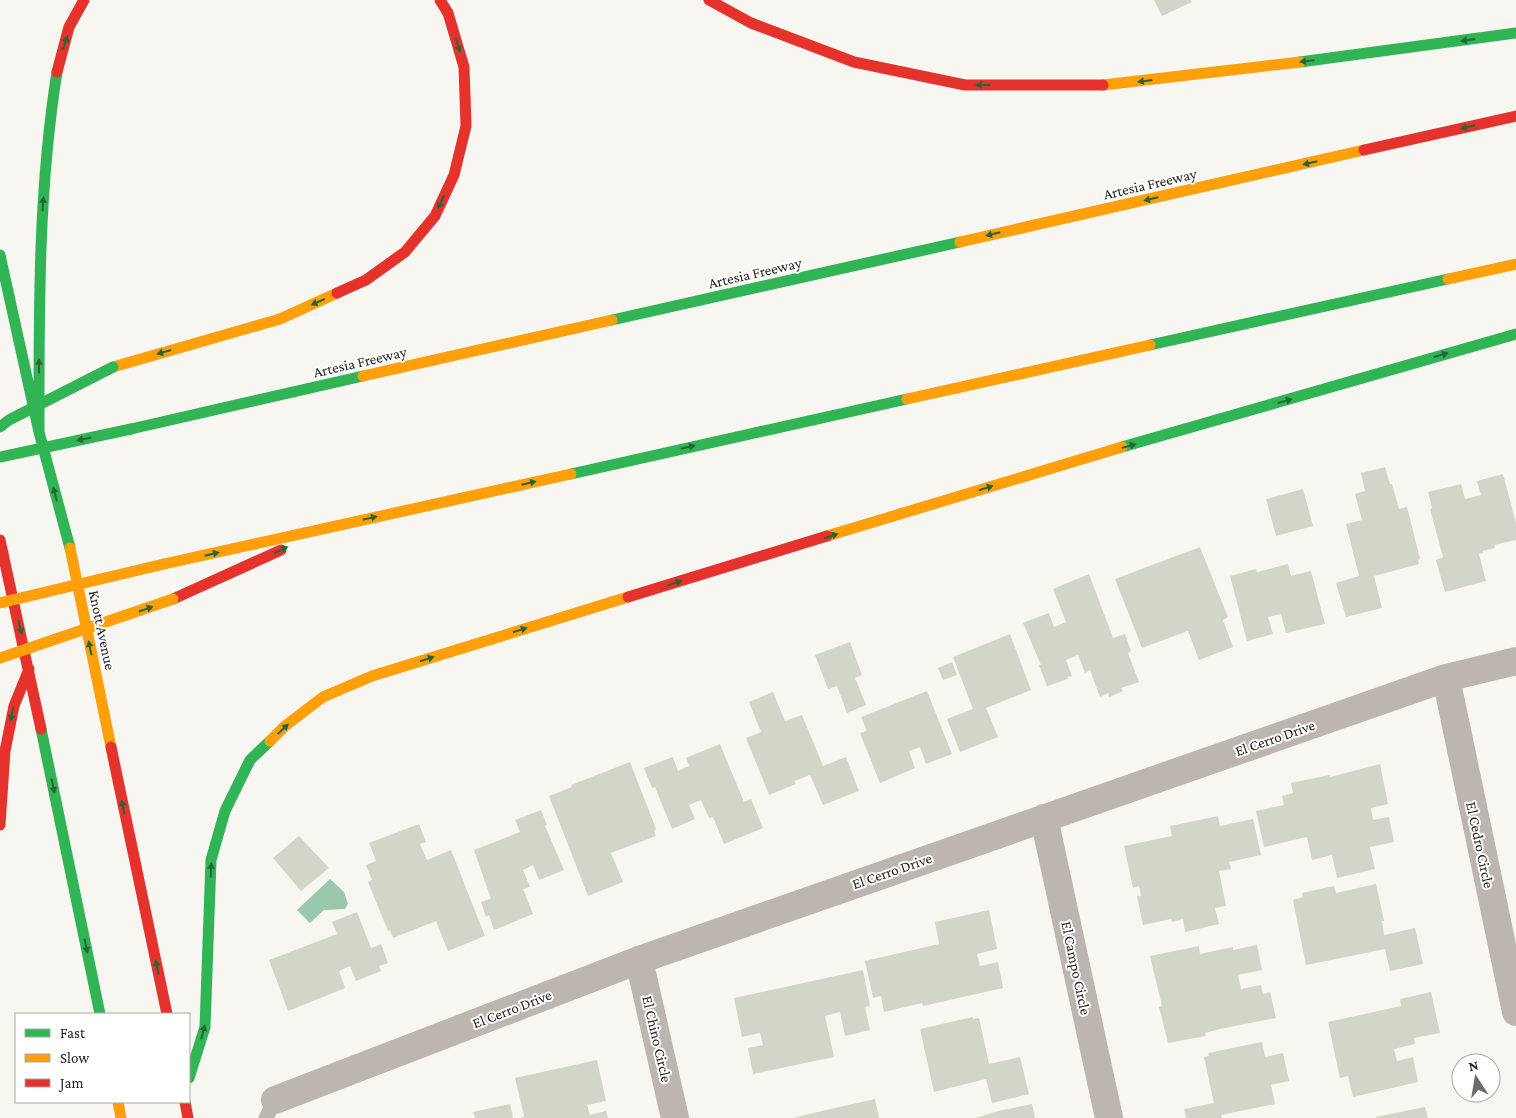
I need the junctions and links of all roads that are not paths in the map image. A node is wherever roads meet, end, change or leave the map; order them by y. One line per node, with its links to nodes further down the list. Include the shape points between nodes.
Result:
1 (84, 0): 10 (main road, one-way to 1, via 40,258 47,149 58,61 77,10)
2 (440, 0): 9 (main road, one-way to 9, bridge, via 448,13 464,67 466,126 454,175 434,216 405,252 366,280 280,319 113,367)
3 (708, 0): 4 (main road, one-way to 3, via 1111,85 965,85 854,62 751,23)
4 (1516, 33)
5 (1516, 116): 11 (main road, Artesia Freeway, one-way to 11, bridge)
6 (0, 255): 10 (main road, Knott Avenue)
7 (1516, 264): 12 (main road, one-way to 7)
8 (1516, 334): 25 (main road, one-way to 8, via 205,1027 211,860 225,811 250,760 285,726 323,697 372,676 473,644 1082,459)
9 (0, 427)
10 (39, 432): 24 (main road, Knott Avenue, one-way to 10, via 68,541)
11 (0, 457)
12 (331, 526): 14 (main road, one-way to 12, bridge); 15 (main road, one-way to 12, bridge, via 173,599)
13 (0, 540): 17 (main road, one-way to 17)
14 (0, 603)
15 (0, 658)
16 (1516, 661): 18 (street, El Cerro Drive)
17 (29, 669): 20 (main road, one-way to 20, via 14,706 4,751); 23 (main road, one-way to 23)
18 (1446, 678): 19 (street, El Cerro Drive); 22 (street, El Cedro Circle)
19 (1044, 818): 21 (street, El Cerro Drive); 32 (street, El Campo Circle)
20 (0, 825)
21 (639, 960): 28 (street, El Cerro Drive); 31 (street, El Chino Circle)
22 (1516, 1012)
23 (100, 1013)
24 (167, 1013)
25 (190, 1075)
26 (118, 1103): 29 (main road)
27 (185, 1103): 30 (main road)
28 (270, 1109)
29 (121, 1118)
30 (188, 1118)
31 (675, 1118)
32 (1109, 1118)

